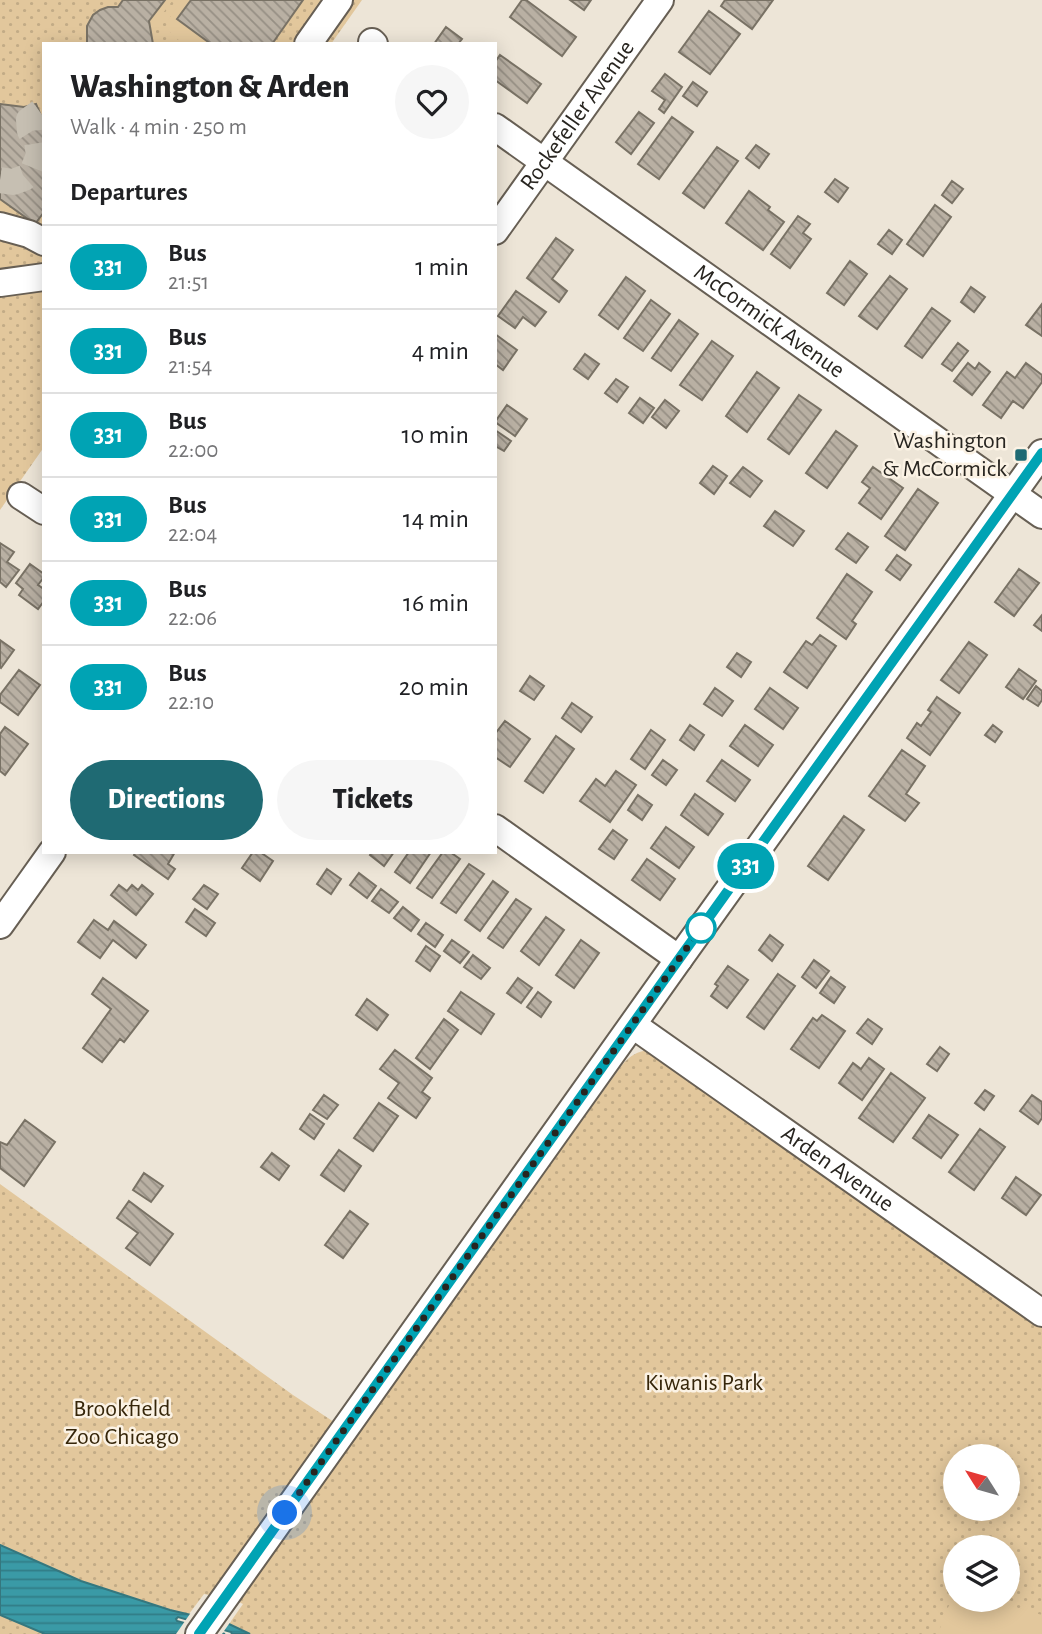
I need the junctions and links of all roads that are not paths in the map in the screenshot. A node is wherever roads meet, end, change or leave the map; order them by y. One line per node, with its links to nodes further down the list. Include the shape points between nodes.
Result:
1 (339, 0): 3 (street)
2 (660, 0): 5 (street, Rockefeller Avenue)
3 (309, 42)
4 (497, 128): 5 (street, McCormick Avenue)
5 (545, 160): 7 (street, Rockefeller Avenue); 12 (street, McCormick Avenue)
6 (0, 226): 8 (street)
7 (497, 228)
8 (42, 241)
9 (42, 277): 10 (street)
10 (0, 283)
11 (1042, 453): 12 (street)
12 (1013, 494): 15 (street, McCormick Avenue); 19 (street)
13 (21, 496): 14 (street)
14 (42, 510)
15 (1042, 515)
16 (497, 829): 19 (street)
17 (51, 854): 18 (street)
18 (0, 925)
19 (679, 959): 20 (street)
20 (633, 1025): 21 (street, Arden Avenue); 22 (street)
21 (1042, 1313)
22 (199, 1634)

